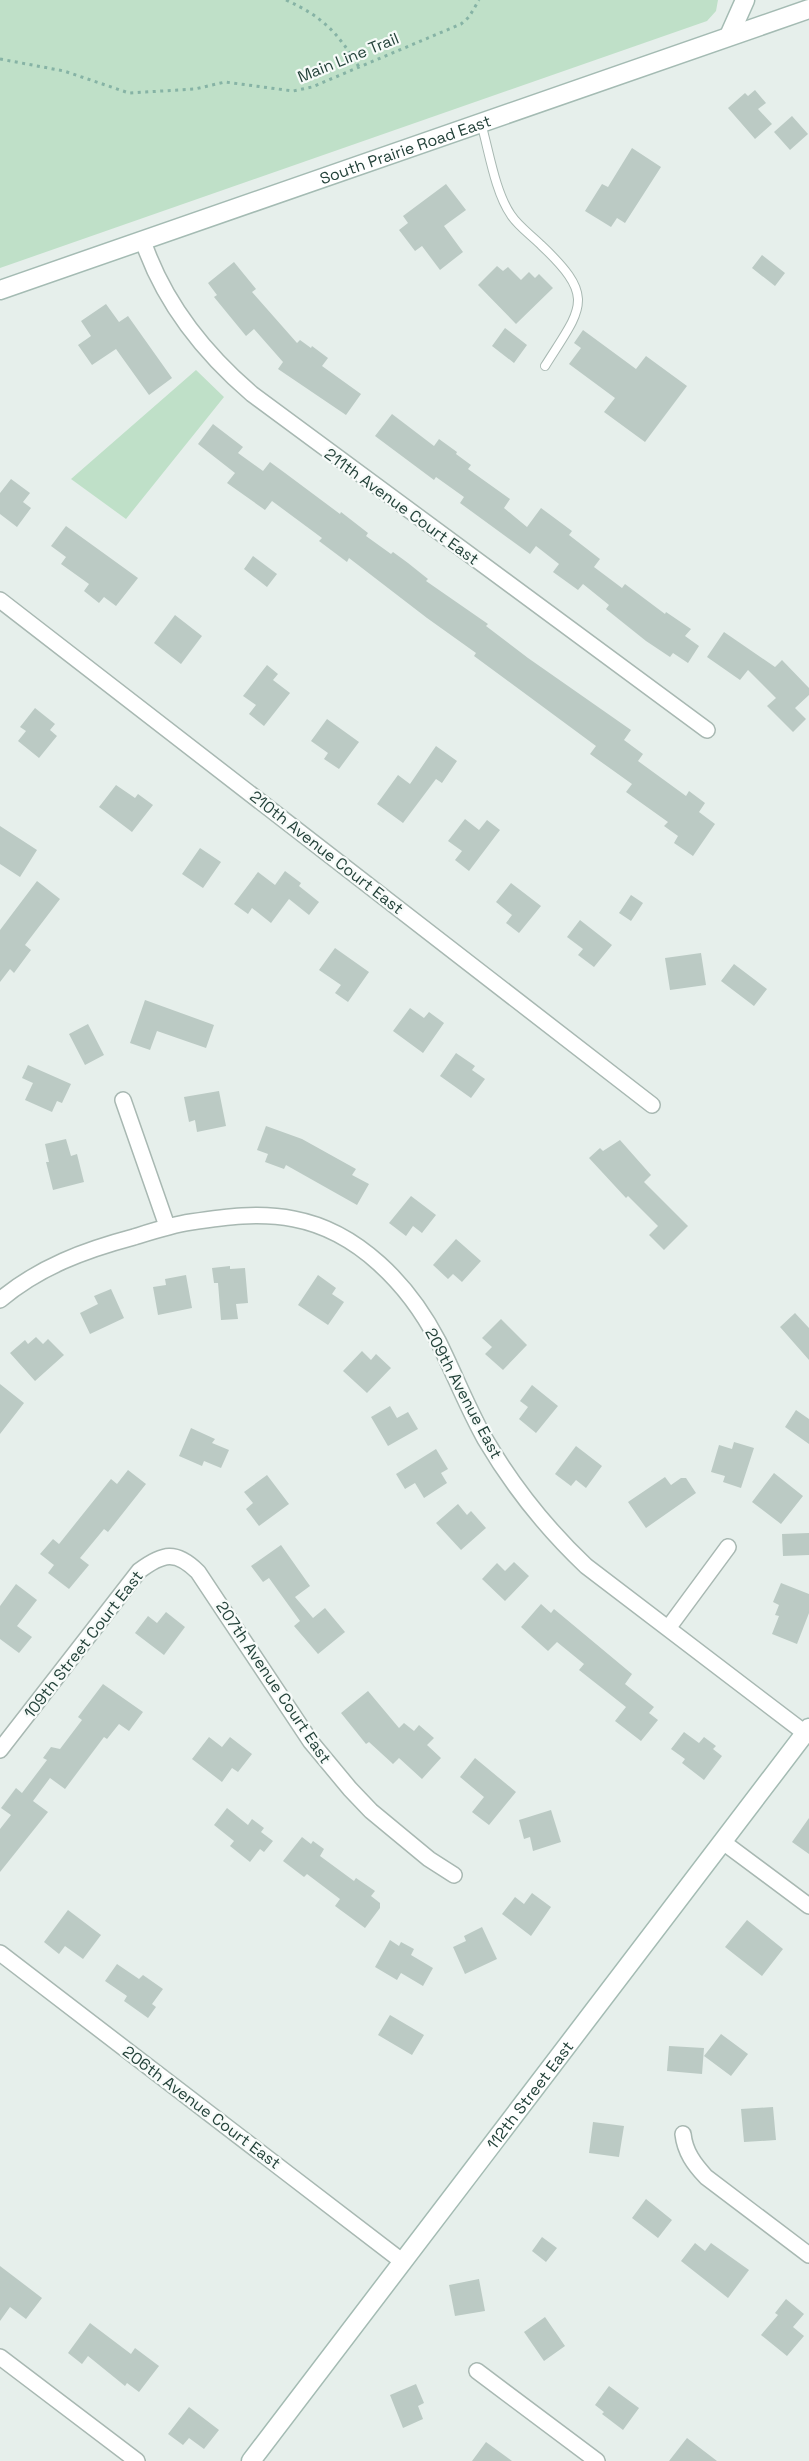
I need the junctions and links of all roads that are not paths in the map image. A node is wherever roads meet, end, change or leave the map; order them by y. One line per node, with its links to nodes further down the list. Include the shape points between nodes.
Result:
1 (745, 0): 4 (street)
2 (802, 0): 3 (street)
3 (809, 7): 4 (street, South Prairie Road East)
4 (729, 36): 5 (street, South Prairie Road East)
5 (481, 123): 6 (street, South Prairie Road East); 8 (lane, via 503,200 512,217 555,258 580,298 574,319)
6 (143, 241): 7 (street, South Prairie Road East); 10 (street, 211th Avenue Court East, via 184,323 229,375)
7 (0, 290)
8 (545, 366)
9 (0, 600): 12 (street, 210th Avenue Court East)
10 (706, 730)
11 (123, 1100): 13 (street)
12 (652, 1106)
13 (167, 1226): 14 (street, 209th Avenue East, via 71,1256); 17 (street, 209th Avenue East, via 233,1215 296,1219 336,1234 374,1258 403,1286 421,1312 484,1438 550,1530 586,1566)
14 (0, 1300)
15 (728, 1547): 17 (street)
16 (178, 1557): 19 (street, 109th Street Court East, via 160,1557 139,1571); 21 (street, 207th Avenue Court East, via 198,1572 311,1742 350,1789 429,1859)
17 (669, 1628): 18 (street, 209th Avenue East)
18 (807, 1731): 20 (street, 112th Street East)
19 (0, 1750)
20 (723, 1842): 22 (street); 26 (street, 112th Street East)
21 (454, 1875)
22 (809, 1906)
23 (0, 1953): 26 (street, 206th Avenue Court East)
24 (683, 2134): 25 (street, via 685,2148 706,2177)
25 (809, 2255)
26 (403, 2262): 30 (street, 112th Street East)
27 (0, 2357): 29 (street)
28 (477, 2371): 31 (street)
29 (137, 2461)
30 (251, 2461)
31 (597, 2461)

